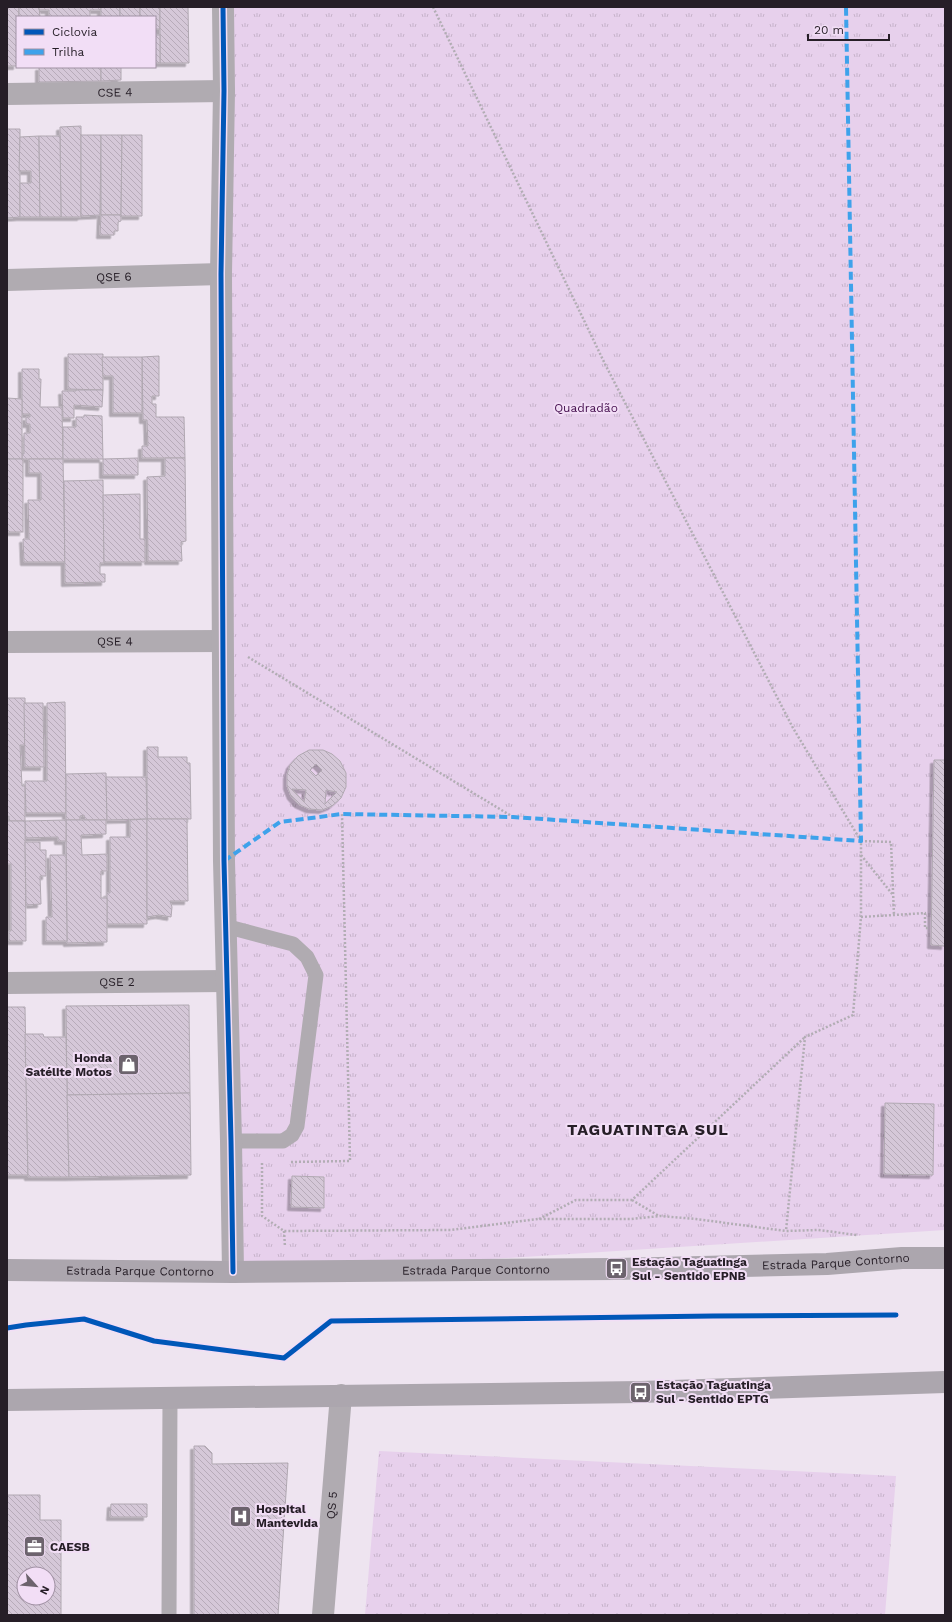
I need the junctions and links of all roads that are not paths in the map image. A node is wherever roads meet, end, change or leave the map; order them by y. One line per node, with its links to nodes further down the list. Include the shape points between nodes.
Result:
1 (223, 7): 2 (street)
2 (224, 91): 3 (street, CSE 4); 4 (street)
3 (7, 94)
4 (221, 274): 5 (street, QSE 6); 6 (street)
5 (7, 280)
6 (222, 641): 7 (street, QSE 4); 8 (street)
7 (7, 642)
8 (225, 926): 9 (street); 11 (lane, via 294,944 307,957 316,975 298,1126 292,1135 283,1141)
9 (226, 981): 10 (street, QSE 2); 11 (street)
10 (7, 983)
11 (231, 1141): 14 (street)
12 (945, 1258): 14 (highway, Estrada Parque Contorno, via 902,1258 827,1264 617,1269)
13 (7, 1270): 14 (highway, Estrada Parque Contorno)
14 (233, 1272)
15 (945, 1382): 16 (highway, via 641,1392)
16 (341, 1395): 17 (highway); 20 (street, QS 5)
17 (170, 1398): 18 (highway); 19 (lane)
18 (7, 1400)
19 (169, 1615)
20 (323, 1615)

